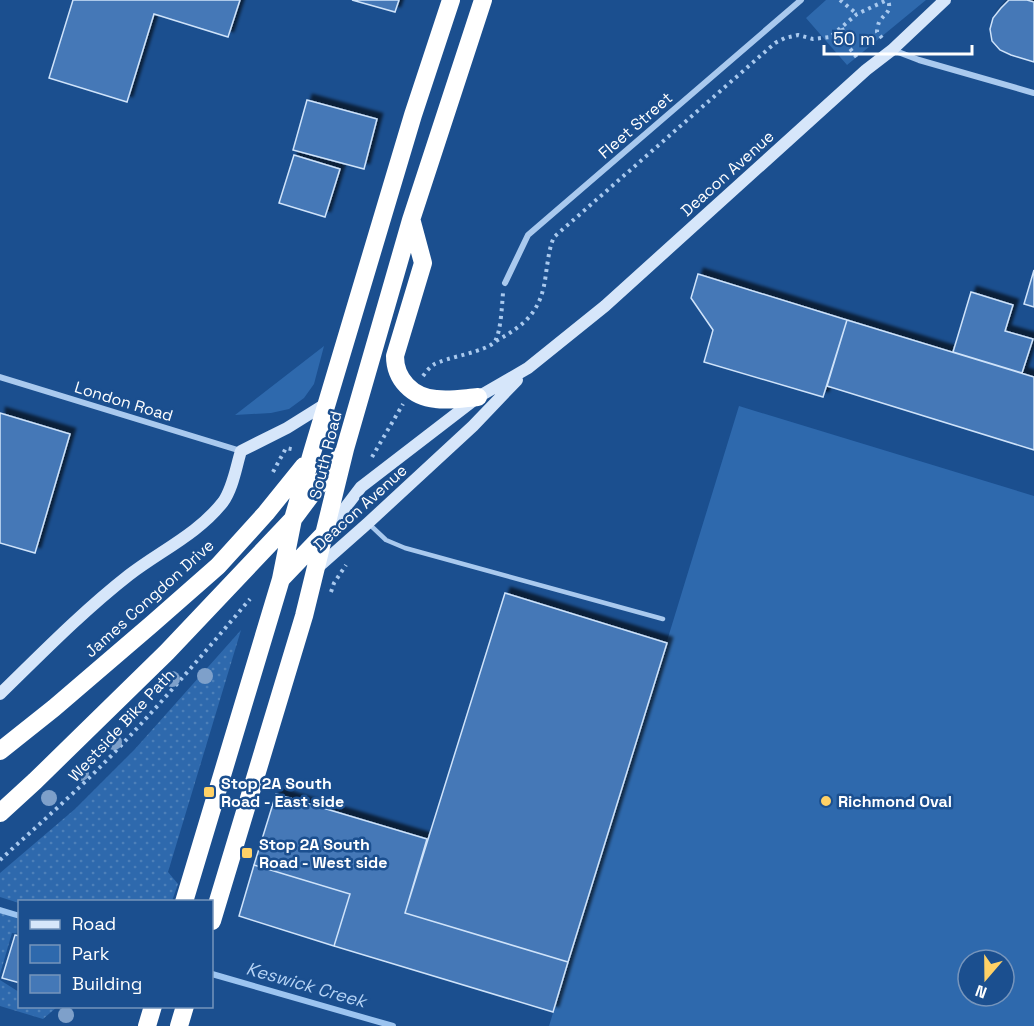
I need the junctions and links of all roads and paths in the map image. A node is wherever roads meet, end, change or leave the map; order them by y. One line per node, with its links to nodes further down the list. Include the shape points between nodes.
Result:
1 (451, 0): 19 (highway, South Road)
2 (483, 0): 12 (highway, South Road)
3 (801, 0): 13 (street, Fleet Street, via 528,235)
4 (840, 0): 7 (path)
5 (888, 0): 7 (path); 9 (path, via 888,12 876,32)
6 (945, 0): 9 (street, Deacon Avenue)
7 (857, 14): 8 (path)
8 (842, 28): 10 (path, via 848,46); 14 (path, via 830,37 813,39 798,35 775,43 554,237 543,293 535,311 522,326)
9 (892, 50): 10 (street, Deacon Avenue); 11 (street)
10 (866, 70): 15 (street, Deacon Avenue, via 605,306)
11 (1034, 93)
12 (411, 220): 17 (highway, via 423,263 395,356 398,373); 20 (highway, South Road)
13 (504, 284): 14 (path)
14 (495, 341): 17 (path, via 434,364)
15 (528, 368): 18 (street, Deacon Avenue); 25 (street, Deacon Avenue)
16 (0, 377): 21 (street, London Road)
17 (411, 390): 18 (highway, via 438,400); 23 (path)
18 (478, 397): 26 (street, Deacon Avenue, via 361,488)
19 (327, 403): 21 (street); 22 (highway, South Road)
20 (345, 449): 24 (highway); 26 (highway, South Road)
21 (241, 451): 33 (street, James Congdon Drive, via 224,501 209,518 92,605)
22 (310, 459): 24 (highway, South Road); 34 (highway, James Congdon Drive, via 218,566)
23 (369, 463)
24 (293, 519): 29 (highway, South Road); 35 (highway, via 167,652)
25 (369, 524): 28 (street, Deacon Avenue); 32 (lane, via 386,540 405,548)
26 (326, 532): 28 (highway, South Road); 29 (highway)
27 (351, 557): 31 (path, via 334,583)
28 (316, 569): 38 (highway, South Road)
29 (281, 579): 37 (highway, South Road)
30 (250, 599): 36 (path, Westside Bike Path, via 109,759)
31 (328, 602)
32 (663, 619)
33 (0, 693)
34 (0, 751)
35 (0, 813)
36 (0, 860)
37 (185, 900)
38 (213, 918)
39 (152, 1008): 41 (highway)
40 (184, 1008): 42 (highway)
41 (147, 1026)
42 (179, 1026)

